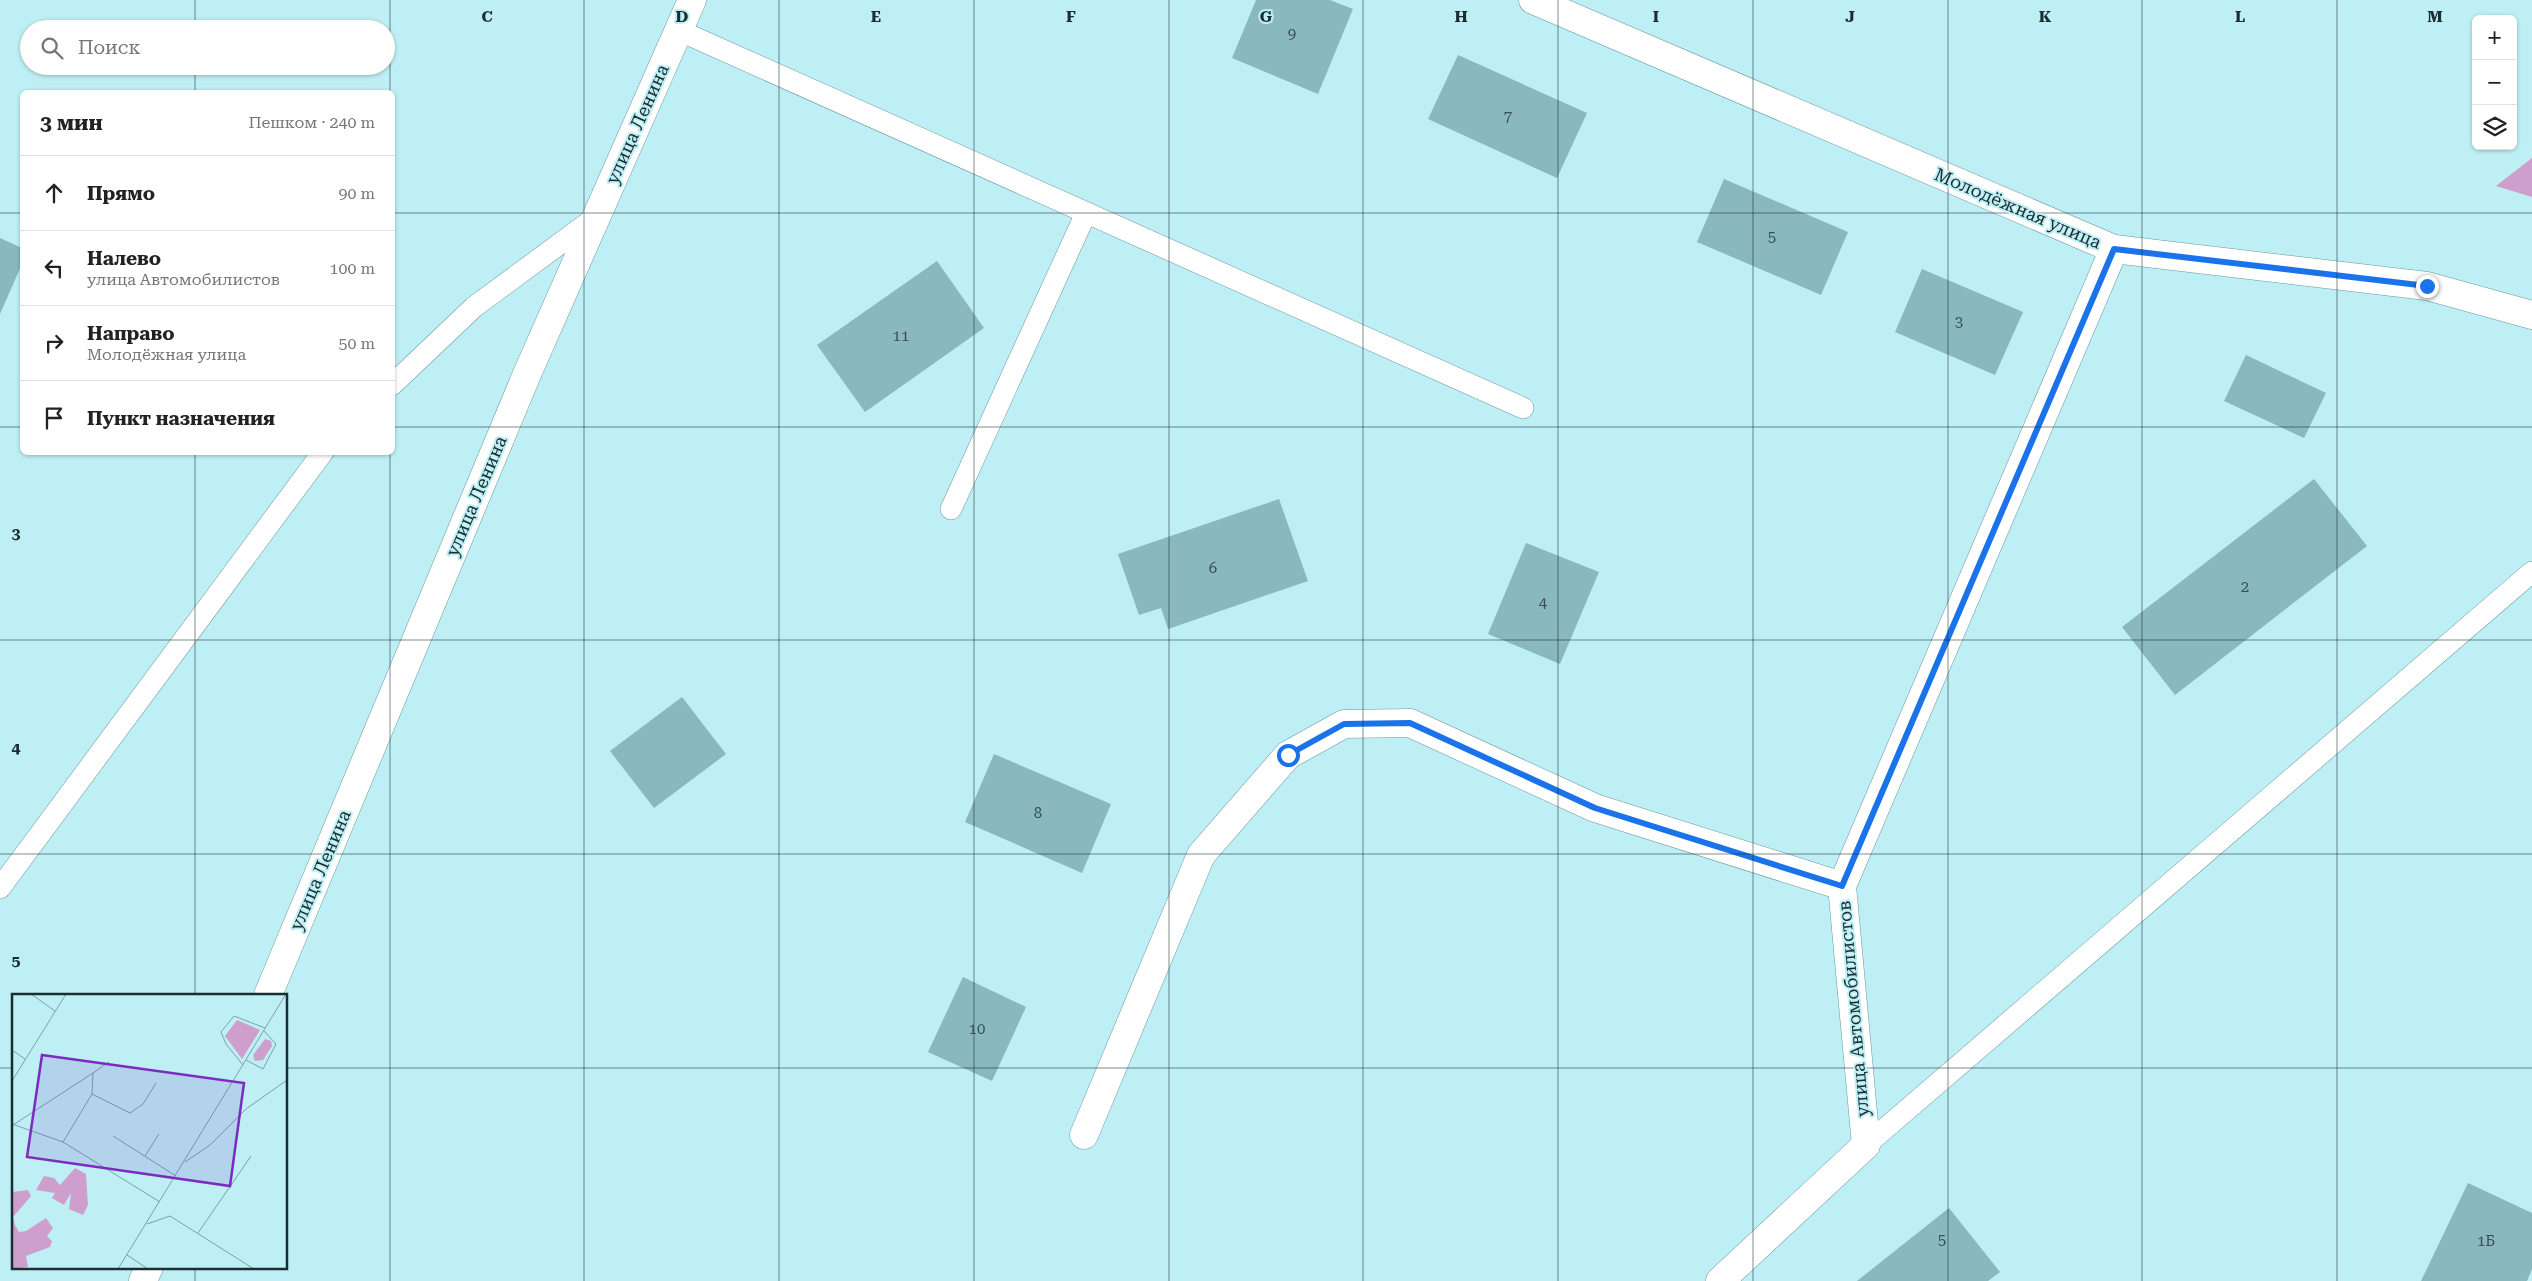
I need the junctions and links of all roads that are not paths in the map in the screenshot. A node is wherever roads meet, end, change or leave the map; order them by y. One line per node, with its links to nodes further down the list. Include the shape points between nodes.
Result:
1 (692, 0): 3 (street, улица Ленина)
2 (1533, 0): 6 (street, Молодёжная улица)
3 (678, 30): 4 (lane); 5 (street, улица Ленина)
4 (1086, 212): 9 (lane); 11 (lane)
5 (596, 216): 8 (lane, via 474,307); 15 (street, улица Ленина)
6 (2114, 249): 7 (street, Молодёжная улица, via 2427,286); 13 (street, улица Автомобилистов)
7 (2532, 315)
8 (395, 382)
9 (1523, 408)
10 (321, 455): 14 (lane)
11 (951, 509)
12 (2532, 572): 17 (lane)
13 (1842, 886): 16 (street, via 1595,808 1410,723 1344,724 1288,755 1201,855); 17 (street, улица Автомобилистов)
14 (0, 888)
15 (268, 994)
16 (1084, 1135)
17 (1866, 1145): 20 (street)
18 (149, 1268): 19 (street)
19 (143, 1281)
20 (1720, 1281)

